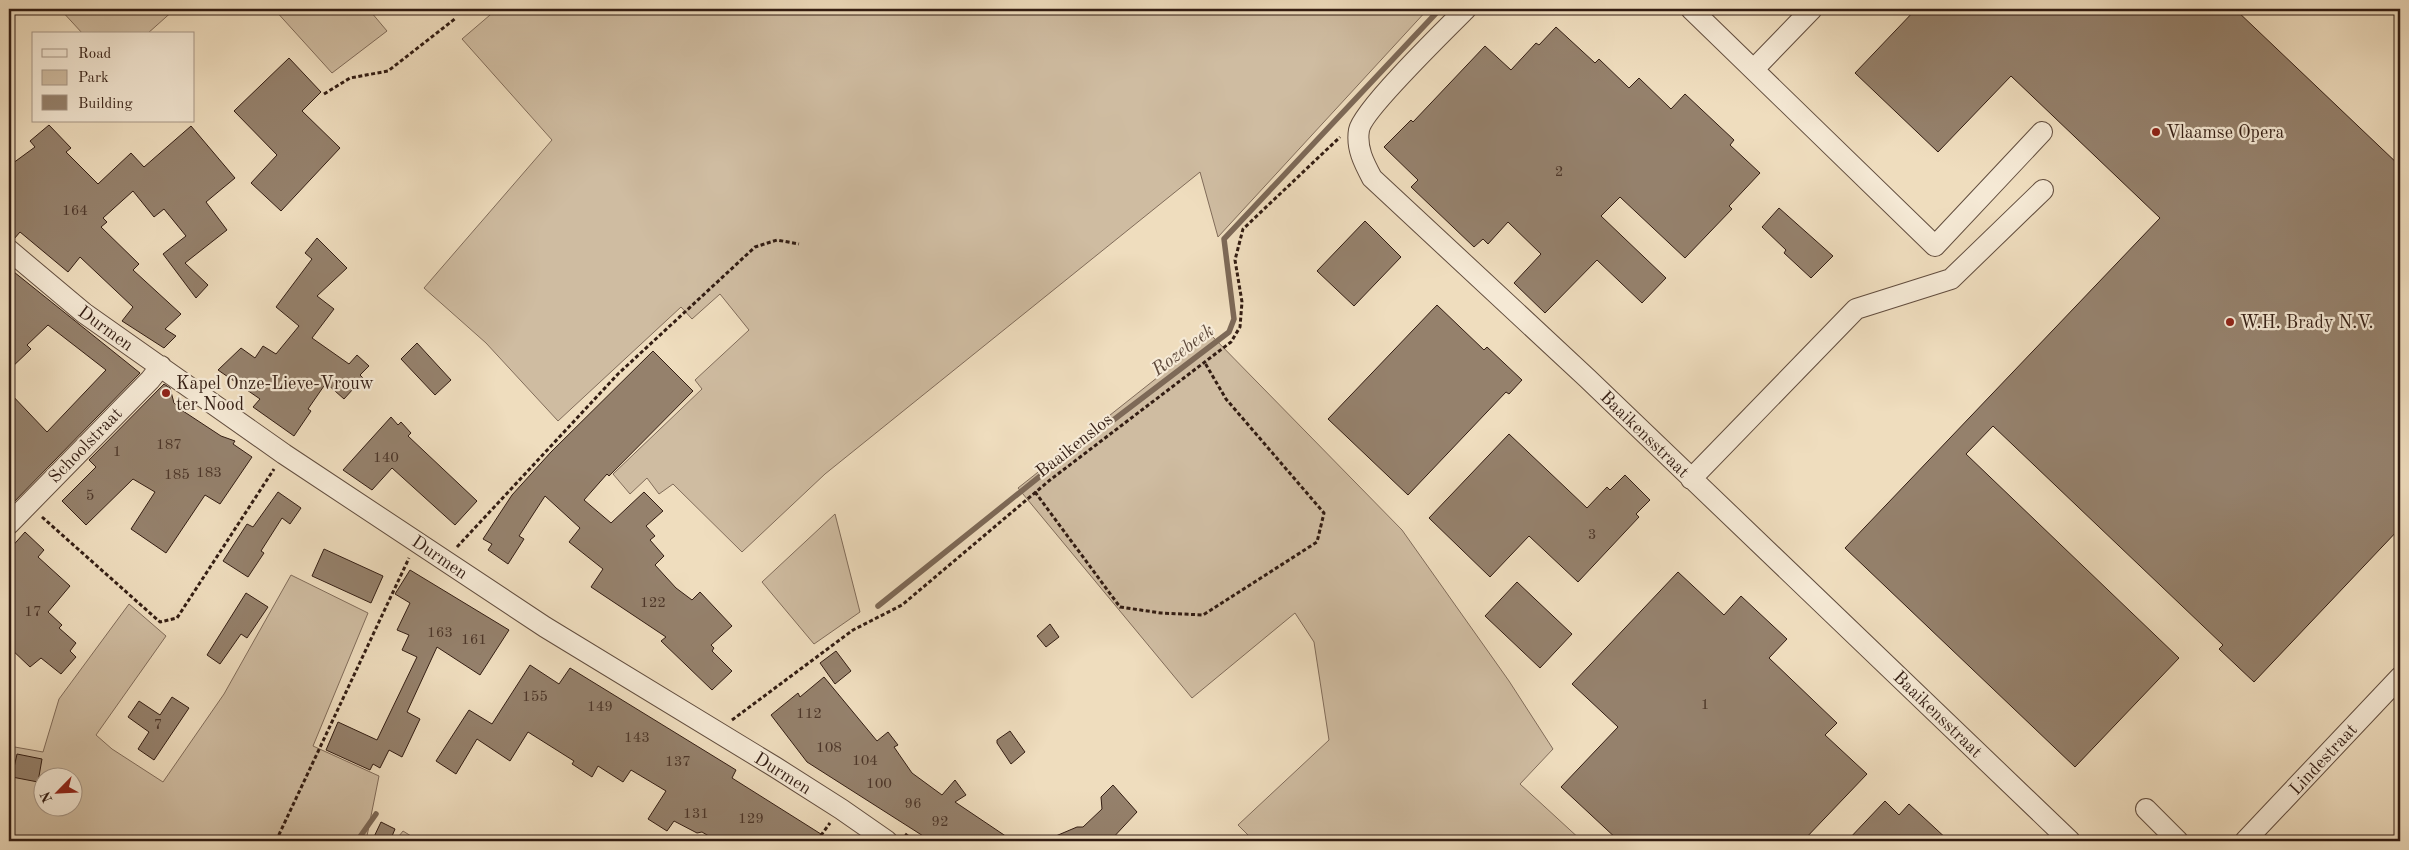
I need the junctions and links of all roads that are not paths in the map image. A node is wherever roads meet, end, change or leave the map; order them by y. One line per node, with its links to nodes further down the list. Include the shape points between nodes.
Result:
1 (1466, 9): 9 (street, Baaikensstraat, via 1374,105 1359,129 1360,154 1372,178)
2 (1691, 9): 4 (street)
3 (1812, 9): 4 (street)
4 (1754, 69): 5 (street, via 1934,246)
5 (2042, 132)
6 (2043, 190): 9 (street, via 1950,279 1856,308)
7 (9, 250): 8 (street, Durmen, via 84,312)
8 (161, 366): 10 (street, Schoolstraat); 13 (street, Durmen, via 284,454 545,627 841,808)
9 (1691, 479): 14 (street, Baaikensstraat)
10 (9, 524)
11 (2400, 677): 16 (street, Lindestraat)
12 (2146, 809): 15 (street)
13 (887, 841)
14 (2070, 841)
15 (2178, 841)
16 (2245, 841)

